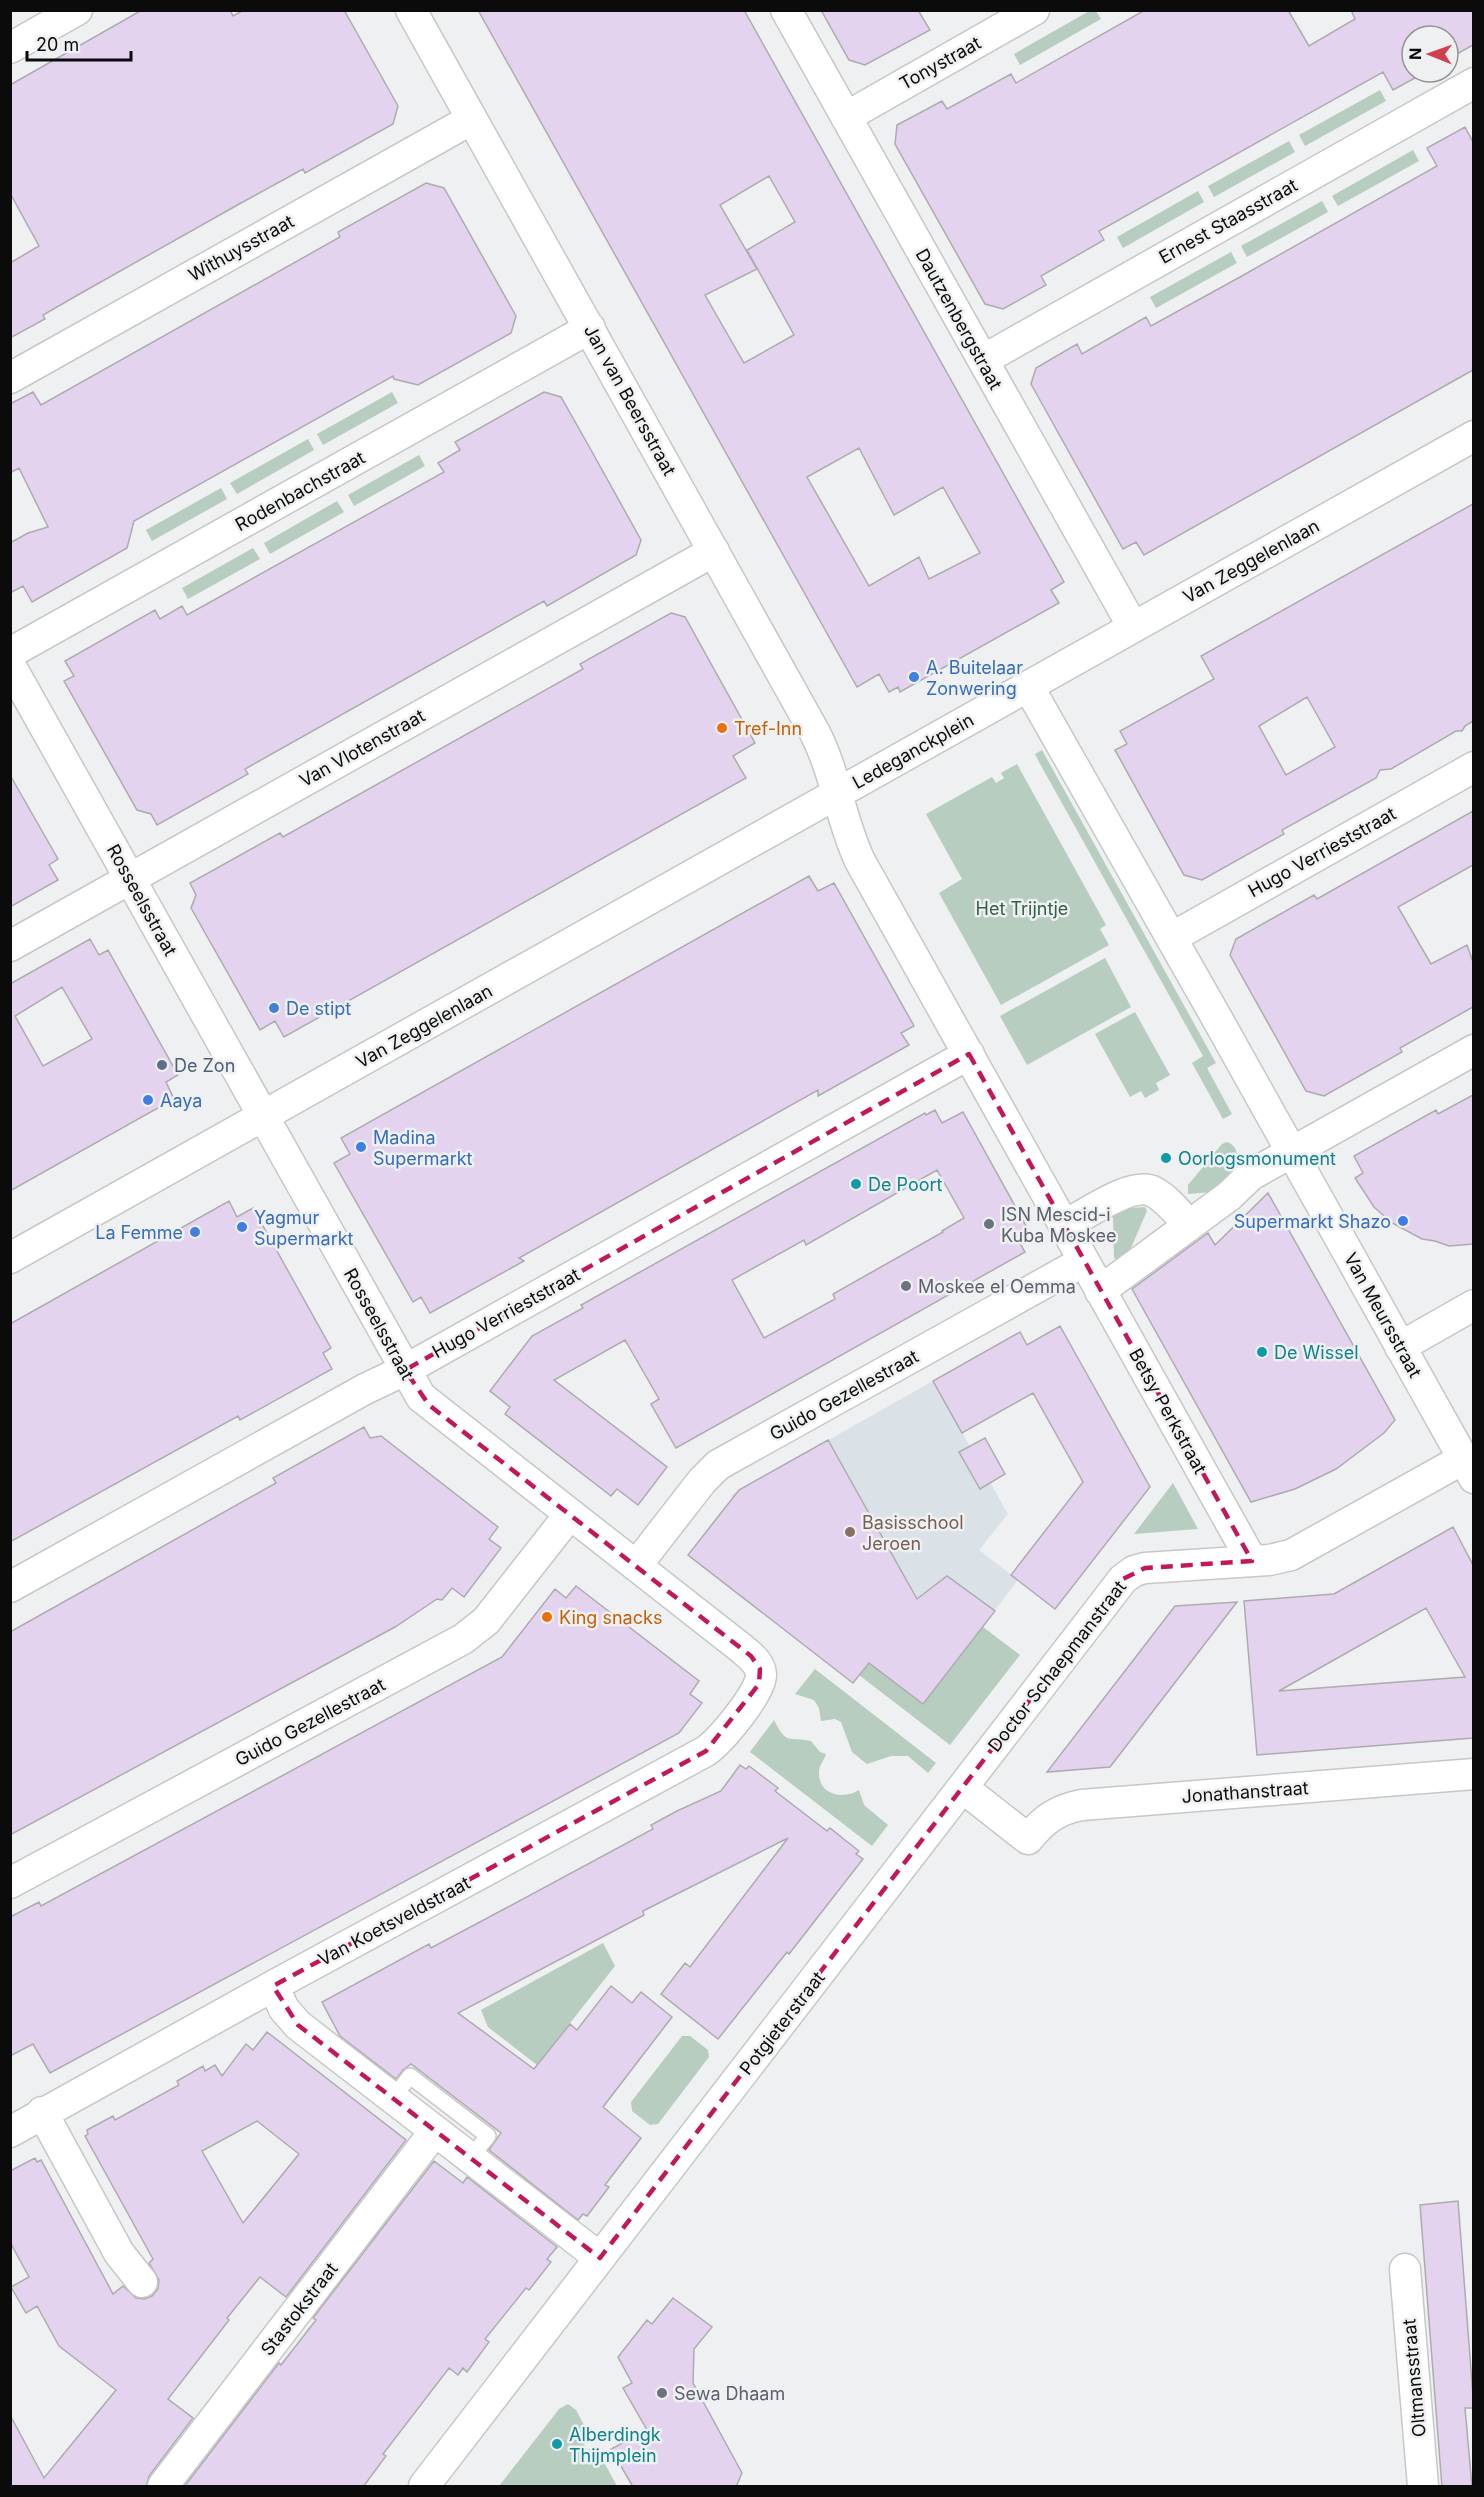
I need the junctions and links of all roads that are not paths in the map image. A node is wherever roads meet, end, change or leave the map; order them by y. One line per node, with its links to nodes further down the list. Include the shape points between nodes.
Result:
1 (77, 10): 5 (street)
2 (411, 10): 8 (street, Jan van Beersstraat)
3 (786, 10): 7 (street, Dautzenbergstraat)
4 (1034, 10): 7 (street, Tonystraat)
5 (10, 48)
6 (1473, 83): 10 (street, Ernest Staasstraat)
7 (846, 117): 10 (street, Dautzenbergstraat)
8 (472, 119): 9 (street, Jan van Beersstraat); 11 (street, Withuysstraat)
9 (590, 328): 13 (street, Jan van Beersstraat); 15 (street, Rodenbachstraat)
10 (982, 360): 14 (street, Dautzenbergstraat)
11 (10, 378)
12 (1473, 436): 14 (street, Van Zeggelenlaan)
13 (714, 551): 19 (street, Jan van Beersstraat, via 815,733); 20 (street, Van Vlotenstraat)
14 (1134, 627): 17 (street, Van Zeggelenlaan)
15 (10, 653)
16 (10, 665): 20 (street, Rosseelsstraat)
17 (1028, 686): 19 (street, Ledeganckplein); 21 (street)
18 (1473, 767): 21 (street, Hugo Verrieststraat)
19 (837, 794): 24 (street, Ledeganckplein, via 860,861); 25 (street, Van Zeggelenlaan)
20 (130, 879): 22 (street, Van Vlotenstraat); 25 (street, Rosseelsstraat)
21 (1171, 938): 26 (street)
22 (10, 946)
23 (1473, 1050): 26 (street)
24 (969, 1054): 28 (street, Ledeganckplein); 34 (street, Hugo Verrieststraat)
25 (262, 1117): 29 (street, Van Zeggelenlaan); 34 (street, Rosseelsstraat)
26 (1292, 1152): 27 (street, via 1251,1175); 33 (street, Van Meursstraat)
27 (1189, 1225): 28 (street, via 1147,1189 1094,1201); 31 (street)
28 (1064, 1226): 30 (street, Ledeganckplein)
29 (10, 1258)
30 (1084, 1261): 31 (street, Betsy Perkstraat); 38 (street, Guido Gezellestraat, via 718,1465)
31 (1100, 1291): 37 (street, Betsy Perkstraat)
32 (1473, 1305): 33 (street)
33 (1400, 1347): 35 (street, Van Meursstraat)
34 (405, 1370): 36 (street, Rosseelsstraat, via 429,1405); 39 (street, Hugo Verrieststraat)
35 (1468, 1469): 37 (street, Doctor Schaepmanstraat, via 1296,1553)
36 (570, 1514): 38 (street, Rosseelsstraat); 43 (street, Guido Gezellestraat, via 490,1617 464,1639)
37 (1252, 1561): 42 (street, Doctor Schaepmanstraat, via 1145,1568 1128,1575)
38 (636, 1566): 40 (street, Rosseelsstraat, via 751,1656 761,1673)
39 (10, 1587)
40 (757, 1688): 44 (street, Van Koetsveldstraat, via 723,1735 706,1751)
41 (1473, 1774): 42 (street, Jonathanstraat, via 1082,1805 1049,1817 1029,1839)
42 (963, 1788): 50 (street, Potgieterstraat)
43 (10, 1883)
44 (273, 1986): 45 (street, via 294,2022); 46 (street, Van Koetsveldstraat)
45 (393, 2098): 47 (street); 49 (lane, via 411,2076 428,2089 488,2136)
46 (42, 2112): 48 (street, Van Koetsveldstraat); 52 (street, via 119,2253)
47 (435, 2131): 49 (street); 53 (street, Stastokstraat)
48 (10, 2132)
49 (471, 2158): 50 (street)
50 (600, 2258): 54 (street)
51 (1405, 2269): 55 (street, Oltmansstraat)
52 (142, 2282)
53 (163, 2487)
54 (424, 2487)
55 (1423, 2487)

